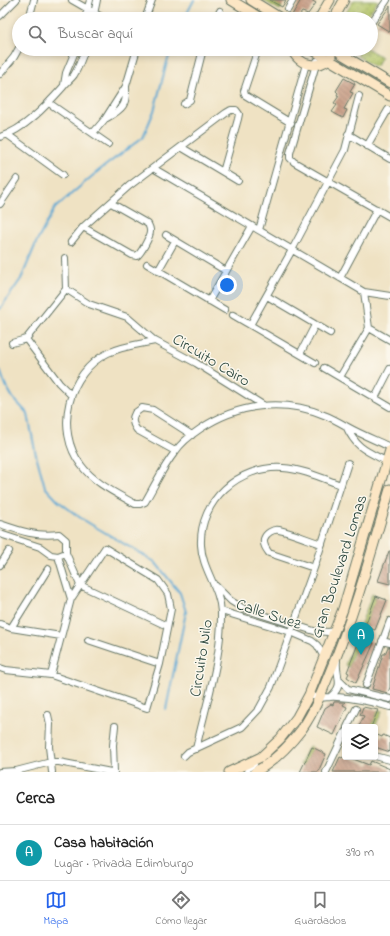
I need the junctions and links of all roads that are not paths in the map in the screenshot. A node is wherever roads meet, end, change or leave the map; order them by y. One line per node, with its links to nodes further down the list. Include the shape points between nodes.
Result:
1 (16, 0): 25 (street)
2 (34, 0): 15 (street)
3 (72, 0): 13 (street)
4 (90, 0): 13 (street)
5 (97, 0): 18 (street)
6 (152, 0): 19 (street)
7 (231, 0): 20 (main road)
8 (251, 0): 21 (main road)
9 (293, 0): 14 (street)
10 (330, 0): 22 (main road)
11 (344, 0): 23 (main road)
12 (387, 0): 24 (street)
13 (88, 9): 16 (street); 17 (street)
14 (288, 9)
15 (31, 12)
16 (87, 12)
17 (90, 12)
18 (94, 12)
19 (148, 12)
20 (251, 12)
21 (271, 12)
22 (323, 12)
23 (338, 12)
24 (378, 13)
25 (0, 16)
26 (14, 56): 40 (street)
27 (73, 56): 42 (street)
28 (82, 56): 42 (street, via 73,75)
29 (135, 56): 43 (street)
30 (202, 56): 47 (street, via 190,100)
31 (255, 56): 50 (street, via 245,95)
32 (296, 56): 38 (main road)
33 (316, 56): 39 (street)
34 (323, 56): 37 (main road)
35 (331, 56): 37 (main road)
36 (345, 56): 41 (main road)
37 (328, 60): 39 (main road); 45 (main road)
38 (306, 64): 39 (main road); 50 (street)
39 (315, 65): 51 (street)
40 (0, 74)
41 (390, 83)
42 (64, 85): 46 (street)
43 (126, 86): 49 (street); 49 (street, via 124,106)
44 (359, 96): 53 (street)
45 (390, 96)
46 (49, 103): 52 (street); 54 (street)
47 (184, 104)
48 (388, 110): 57 (street)
49 (106, 119): 52 (street)
50 (289, 121): 51 (street); 74 (street)
51 (298, 126): 65 (street, via 290,158)
52 (93, 133): 56 (street)
53 (348, 134): 57 (street); 65 (street, via 345,150)
54 (8, 135): 55 (street); 62 (street)
55 (0, 137)
56 (108, 144)
57 (367, 146): 59 (street)
58 (181, 147): 60 (street); 61 (street); 61 (street, via 226,112 236,110 239,114 238,119)
59 (390, 159)
60 (153, 168): 68 (street); 72 (street)
61 (223, 172): 64 (street)
62 (63, 175)
63 (17, 179): 66 (street)
64 (238, 181)
65 (328, 181): 70 (street); 78 (street)
66 (9, 189): 67 (street); 69 (street)
67 (0, 191)
68 (111, 202): 73 (street); 73 (street, via 148,224 150,234 140,254 132,255)
69 (0, 204)
70 (377, 209): 71 (street); 83 (street)
71 (390, 217)
72 (252, 226): 74 (street); 82 (street)
73 (83, 227): 77 (street)
74 (259, 230): 78 (street)
75 (166, 235): 76 (street)
76 (175, 241): 81 (street); 82 (street)
77 (72, 242)
78 (292, 250): 83 (street); 87 (street)
79 (65, 258): 84 (street)
80 (147, 264): 81 (street)
81 (158, 271): 88 (street)
82 (226, 271): 88 (street)
83 (340, 278): 85 (street)
84 (66, 288): 95 (street); 97 (street, via 89,304 127,317)
85 (364, 292): 86 (street); 93 (street)
86 (390, 295)
87 (267, 296): 91 (street); 92 (street)
88 (209, 301): 89 (street)
89 (225, 310)
90 (233, 315): 91 (street)
91 (250, 325): 99 (street)
92 (315, 325): 94 (street); 99 (street)
93 (369, 328): 96 (street); 103 (street)
94 (330, 333)
95 (26, 339): 98 (street); 104 (street, via 58,383)
96 (390, 340)
97 (155, 341): 104 (street, Circuito Cairo, via 108,353 78,380); 106 (street, Circuito Cairo)
98 (12, 343)
99 (300, 354): 100 (street)
100 (315, 363)
101 (324, 368): 103 (street)
102 (390, 368): 105 (street)
103 (340, 377): 105 (street)
104 (71, 395): 112 (street, Circuito Cairo, via 67,428 73,452 80,465 104,486 135,504 145,502)
105 (375, 398): 107 (street)
106 (263, 405): 108 (street, Circuito Cairo, via 309,410); 109 (street, Circuito Cairo, via 225,415)
107 (390, 407)
108 (346, 426): 110 (street, Circuito Cairo); 113 (street, via 355,442 364,450)
109 (192, 435): 112 (street, Circuito Cairo); 112 (street, via 153,410 142,408 135,413 133,421 137,430)
110 (390, 446)
111 (390, 450): 113 (main road, Gran Boulevard Lomas)
112 (175, 451)
113 (386, 460): 117 (main road, Gran Boulevard Lomas)
114 (348, 463): 115 (street)
115 (341, 485): 121 (street); 129 (street, Circuito Nilo, via 298,470 283,468 257,470 233,481 214,500 207,512 201,536 202,553)
116 (390, 489): 118 (main road, Gran Boulevard Lomas)
117 (375, 500): 118 (main road); 138 (main road, Gran Boulevard Lomas)
118 (386, 504): 144 (main road, Gran Boulevard Lomas)
119 (0, 524): 123 (street, via 28,534 58,534 66,540)
120 (0, 534): 124 (street)
121 (322, 544): 126 (street); 126 (street, via 279,530 265,535 265,549 269,553)
122 (9, 551): 125 (street)
123 (66, 553): 124 (street); 128 (street)
124 (58, 556): 130 (street)
125 (0, 565)
126 (314, 568): 135 (street)
127 (48, 569): 137 (street)
128 (80, 585): 130 (street); 136 (street); 136 (street, via 105,548 158,580 168,594 172,609)
129 (215, 585): 131 (street, Calle Suez); 132 (street, Circuito Nilo)
130 (71, 599): 140 (street)
131 (231, 601): 132 (street); 135 (street, Calle Suez, via 244,609)
132 (221, 611): 139 (street, Calle Suez); 165 (street, Circuito Nilo, via 217,655)
133 (390, 621): 142 (street)
134 (0, 624): 137 (street)
135 (294, 625): 138 (street, Calle Suez, via 321,632); 139 (street)
136 (167, 626): 146 (street)
137 (11, 628): 140 (street)
138 (335, 631): 145 (main road, Gran Boulevard Lomas)
139 (291, 632): 145 (street, Calle Suez, via 312,641); 165 (street, via 271,687 259,709 242,727)
140 (61, 636): 148 (street)
141 (88, 640): 146 (street)
142 (382, 641): 143 (street); 150 (street)
143 (390, 643)
144 (338, 654): 149 (street, via 336,668); 154 (main road, Gran Boulevard Lomas)
145 (324, 657): 152 (main road, Gran Boulevard Lomas)
146 (160, 664): 148 (street, via 147,708)
147 (0, 668): 148 (street)
148 (51, 675)
149 (340, 681): 151 (street, via 348,689); 153 (street)
150 (366, 685)
151 (358, 691): 155 (street); 156 (street)
152 (309, 695): 154 (street); 167 (main road, Gran Boulevard Lomas, via 289,729)
153 (330, 697): 154 (street); 155 (street)
154 (319, 699): 171 (main road, Gran Boulevard Lomas, via 310,717 292,741)
155 (356, 699): 157 (street)
156 (390, 699)
157 (390, 707)
158 (356, 709): 160 (street)
159 (48, 715): 170 (street)
160 (348, 724)
161 (115, 726): 175 (street)
162 (342, 738): 163 (street)
163 (338, 747): 164 (street); 179 (street)
164 (342, 748)
165 (196, 749): 166 (street)
166 (184, 756)
167 (261, 757): 176 (main road, Gran Boulevard Lomas); 177 (street)
168 (378, 757): 169 (street)
169 (390, 760)
170 (51, 762): 172 (street, via 16,772); 173 (street); 174 (street)
171 (267, 768): 178 (main road, Gran Boulevard Lomas)
172 (0, 772)
173 (52, 772)
174 (111, 772)
175 (114, 772)
176 (229, 772)
177 (247, 772)
178 (255, 772)
179 (326, 772)

